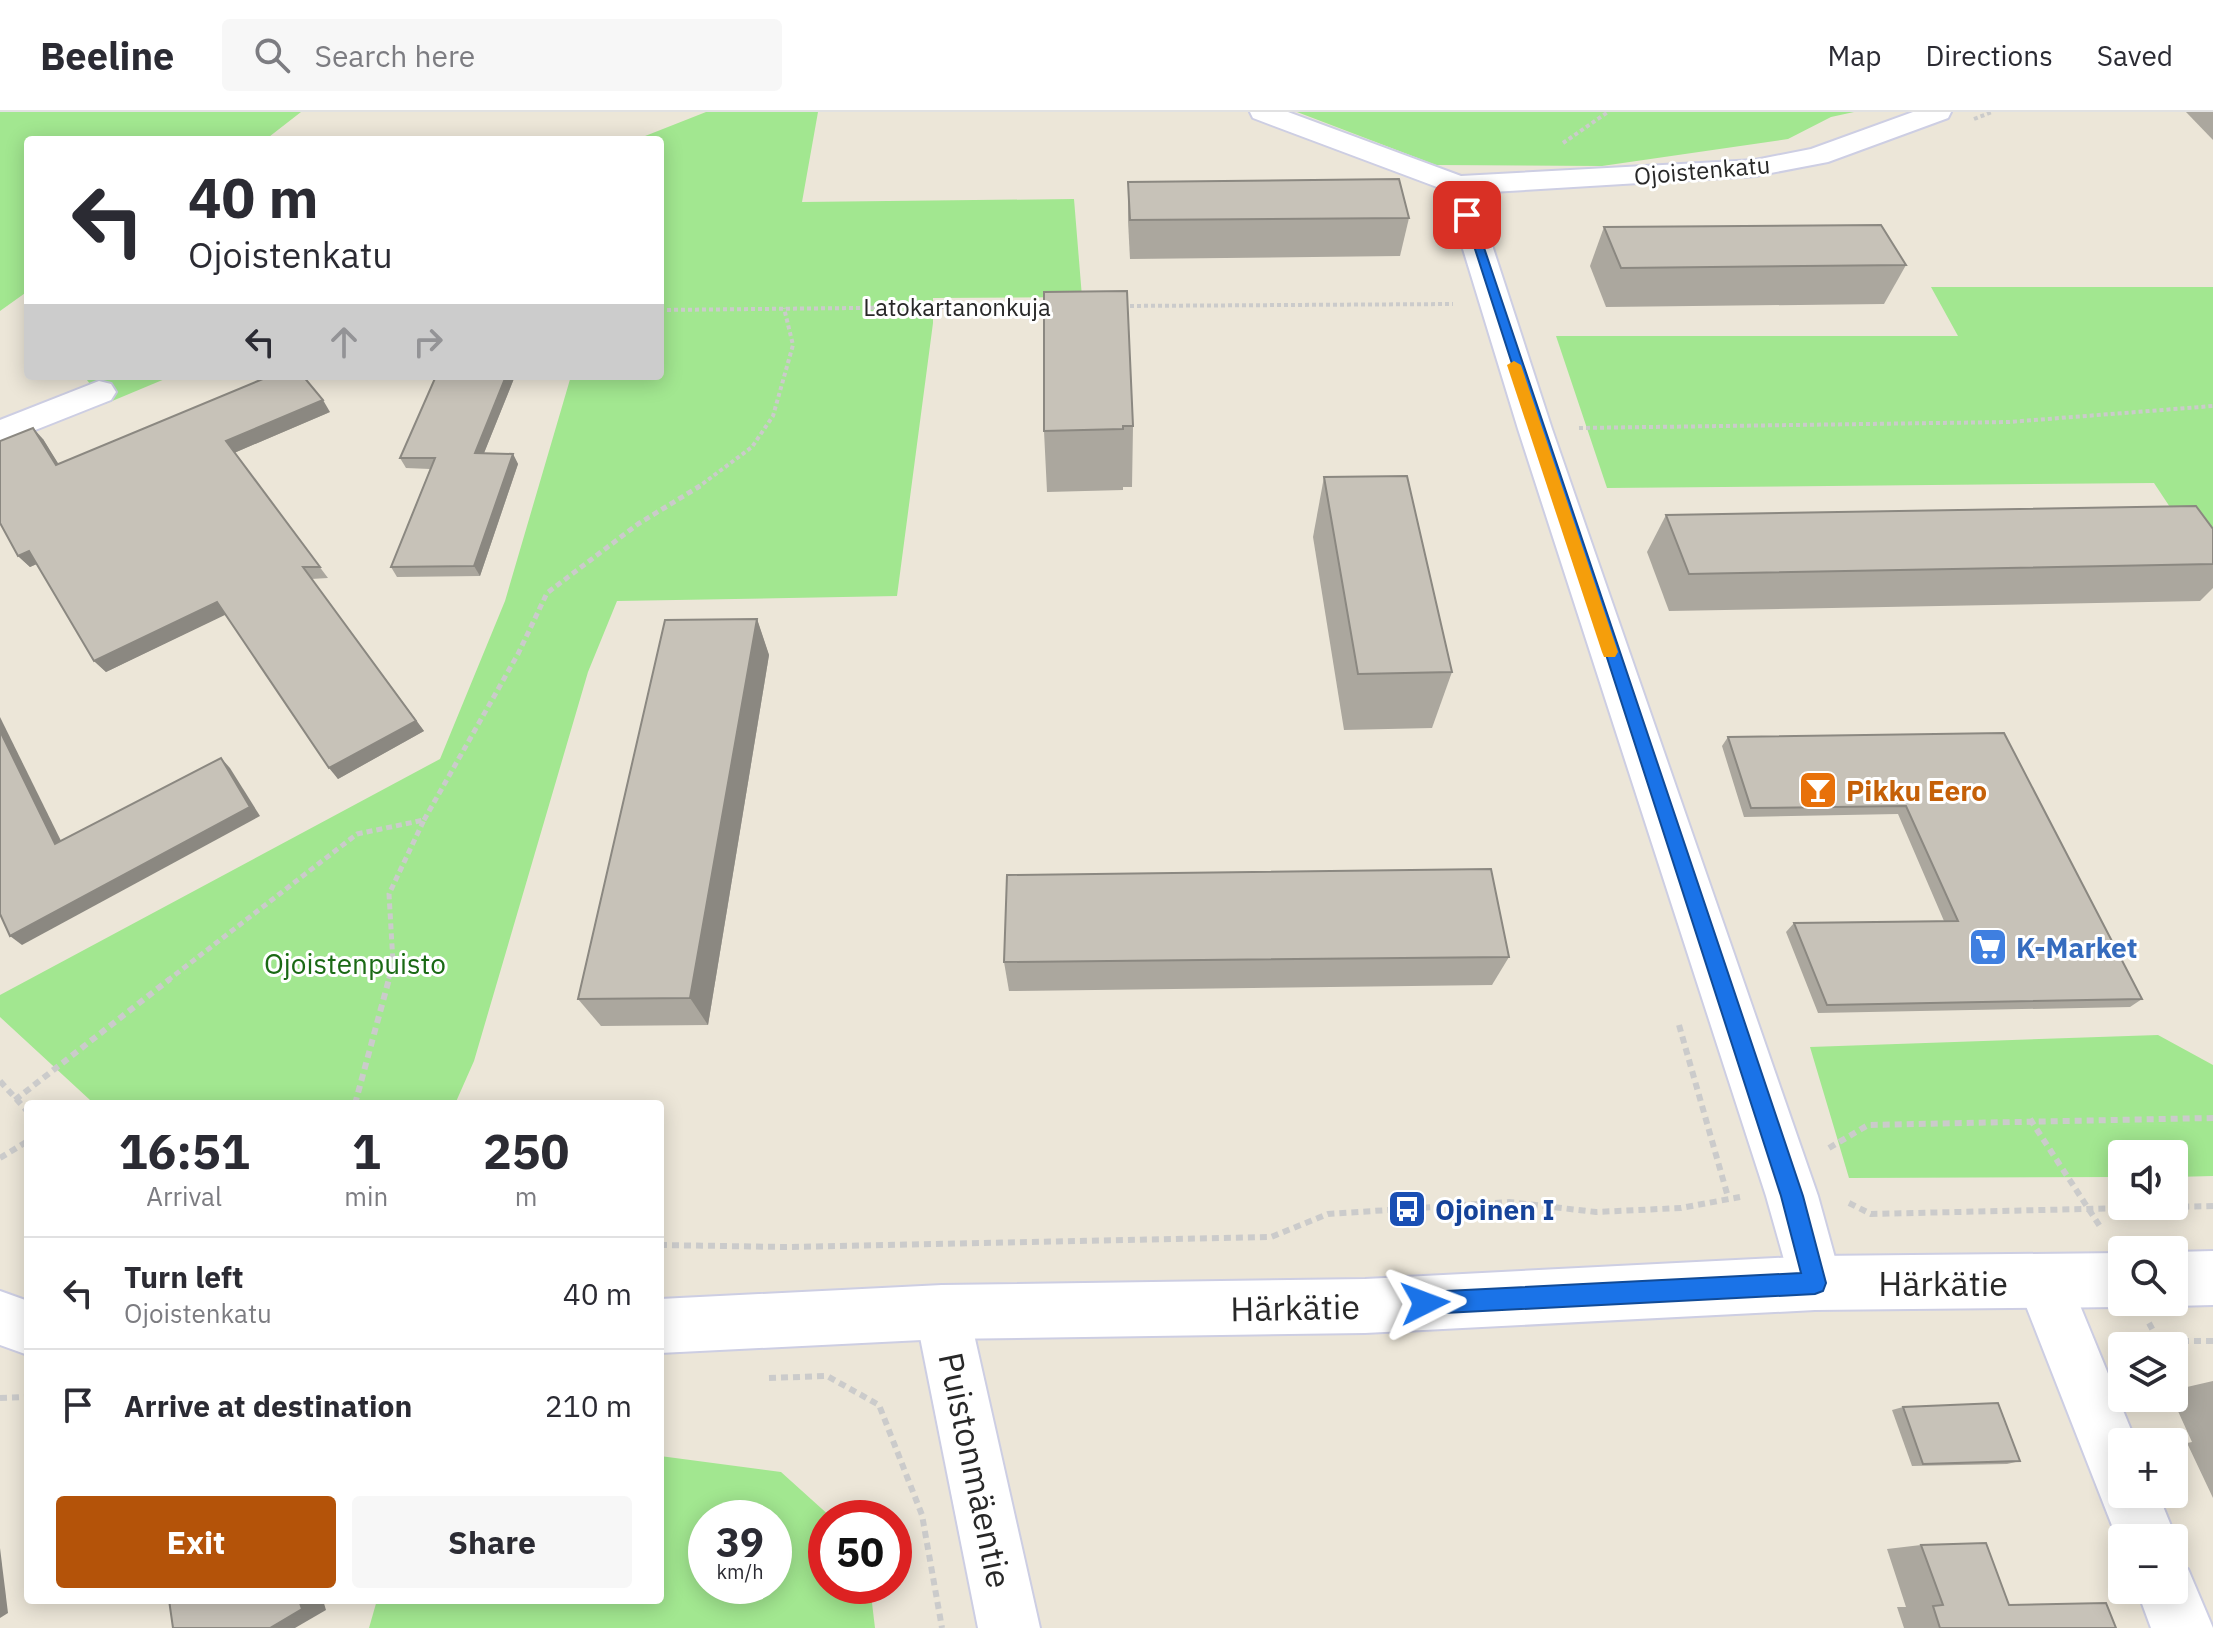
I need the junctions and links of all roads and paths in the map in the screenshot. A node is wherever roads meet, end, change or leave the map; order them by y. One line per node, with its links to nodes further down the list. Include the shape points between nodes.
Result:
1 (1263, 112): 4 (street, Ojoistenkatu)
2 (1992, 112): 3 (path)
3 (1951, 118): 4 (street, Ojoistenkatu, via 1755,168)
4 (1458, 185): 5 (street)
5 (1494, 304): 7 (path); 12 (street)
6 (1050, 306): 8 (path, Latokartanonkuja)
7 (1113, 306)
8 (784, 308): 9 (path, Latokartanonkuja); 14 (path, via 793,345 773,416 752,447 547,593)
9 (664, 310)
10 (99, 392): 13 (street)
11 (2213, 406): 12 (path, via 2009,422)
12 (1535, 429): 23 (street)
13 (0, 433)
14 (424, 820): 16 (path, via 357,834); 17 (path, via 389,894 393,963)
15 (0, 1081): 16 (path)
16 (15, 1100): 18 (path)
17 (356, 1100)
18 (24, 1108)
19 (2213, 1118): 20 (path)
20 (2030, 1119): 23 (path, via 1868,1125 1815,1157); 25 (path)
21 (24, 1143): 22 (path)
22 (0, 1158)
23 (1809, 1197): 25 (path, via 1871,1214); 26 (path, via 1728,1197 1681,1208 1596,1212 1509,1202 1328,1214 1271,1237); 31 (street)
24 (2213, 1206): 25 (path)
25 (2092, 1211): 27 (path)
26 (664, 1245)
27 (2108, 1247)
28 (2108, 1260): 32 (street, Härkätie)
29 (2213, 1278): 30 (street)
30 (2188, 1279)
31 (1815, 1283): 32 (street, Härkätie); 33 (street, Härkätie, via 1365,1306)
32 (2044, 1283): 38 (street)
33 (942, 1312): 35 (street, Härkätie); 45 (street, Puistonmäentie)
34 (0, 1318): 36 (street)
35 (664, 1326)
36 (24, 1327)
37 (2213, 1341): 38 (path)
38 (2069, 1343): 42 (street)
39 (766, 1378): 44 (path, via 827,1376 879,1405 922,1515)
40 (24, 1397): 41 (path)
41 (0, 1398)
42 (2108, 1442)
43 (2173, 1604): 46 (street)
44 (942, 1628)
45 (1009, 1628)
46 (2182, 1628)

